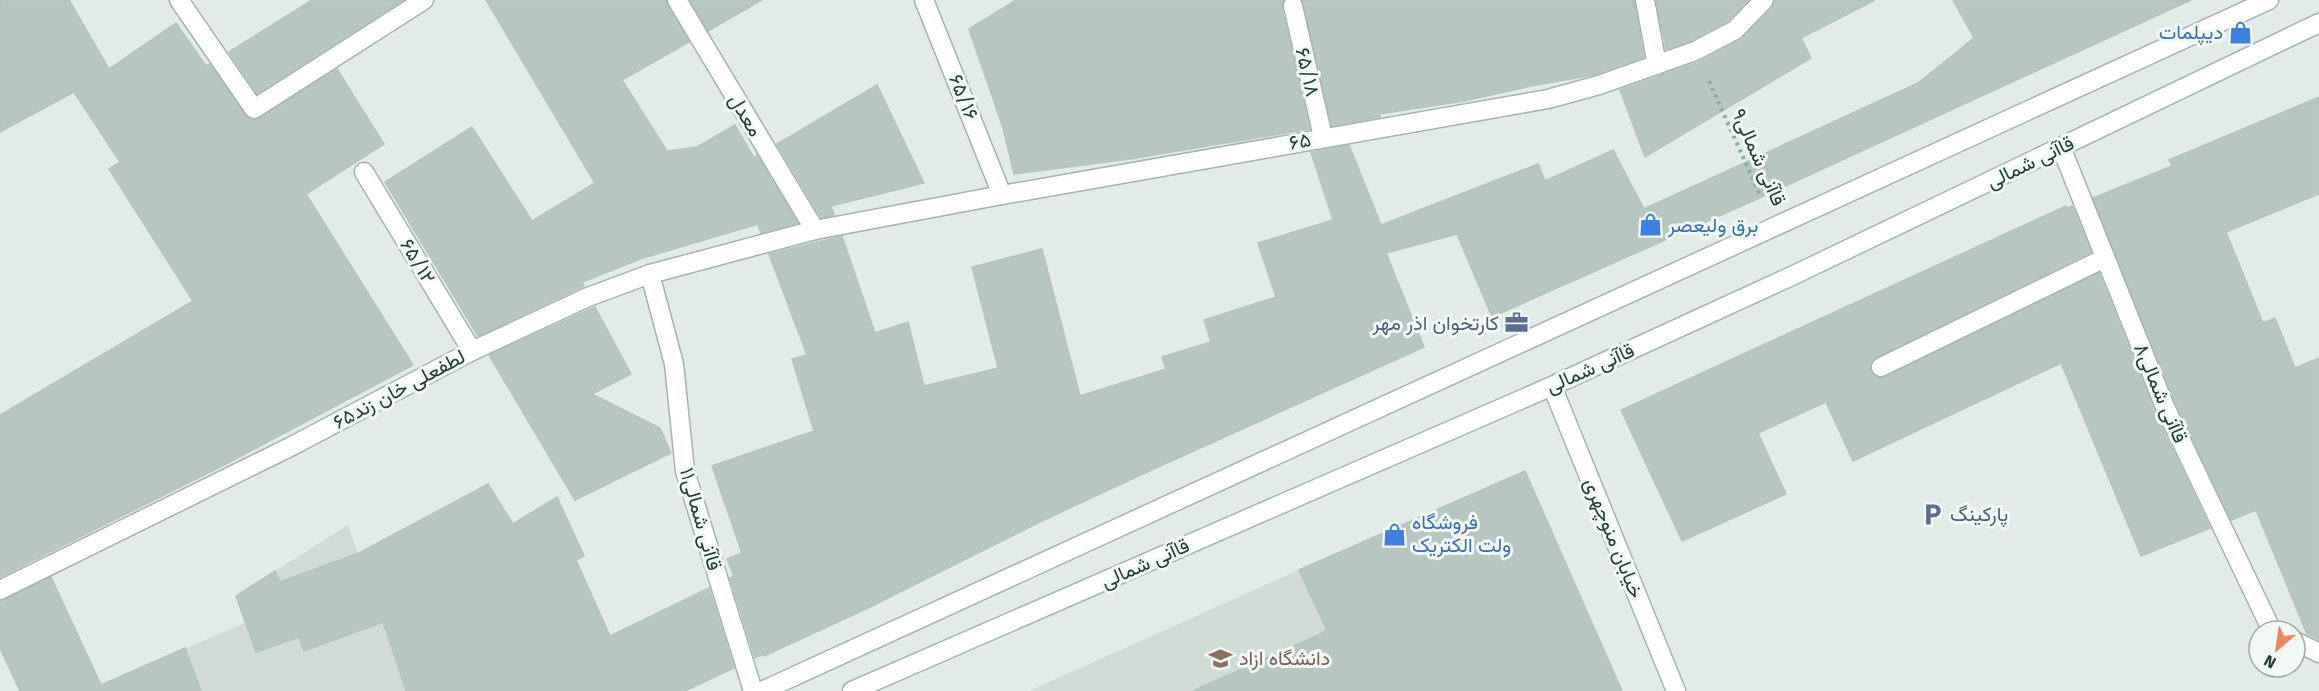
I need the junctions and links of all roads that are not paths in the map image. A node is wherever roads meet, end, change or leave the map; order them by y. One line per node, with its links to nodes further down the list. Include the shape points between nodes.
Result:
1 (179, 0): 2 (street, via 254,109)
2 (424, 0)
3 (677, 0): 15 (street, معدل)
4 (924, 0): 14 (street, ۶۵/۱۶)
5 (1645, 0): 10 (street)
6 (1764, 0): 10 (street, ۶۵, via 1735,30)
7 (2269, 0): 25 (street)
8 (1293, 6): 11 (street, ۶۵/۱۸)
9 (2319, 23): 12 (street, قاآنی شمالی)
10 (1657, 65): 11 (street, ۶۵, via 1548,99)
11 (1323, 137): 14 (street, ۶۵)
12 (2061, 147): 16 (street, قاآنی شمالی۸); 20 (street, قاآنی شمالی)
13 (364, 172): 18 (street, ۶۵/۱۲)
14 (1002, 195): 15 (street, ۶۵)
15 (815, 230): 17 (street, لطفعلی خان زند۶۵)
16 (2105, 258): 19 (street); 22 (street, قاآنی شمالی۸, via 2165,407)
17 (650, 274): 18 (street, لطفعلی خان زند۶۵, via 588,297); 24 (street, قاآنی شمالی۱۱, via 674,364 685,471)
18 (472, 351): 21 (street, لطفعلی خان زند۶۵)
19 (1881, 367)
20 (1552, 386): 23 (street, قاآنی شمالی); 26 (street, خیابان منوچهری)
21 (0, 590)
22 (2266, 619)
23 (861, 689)
24 (753, 691)
25 (762, 691)
26 (1676, 691)

